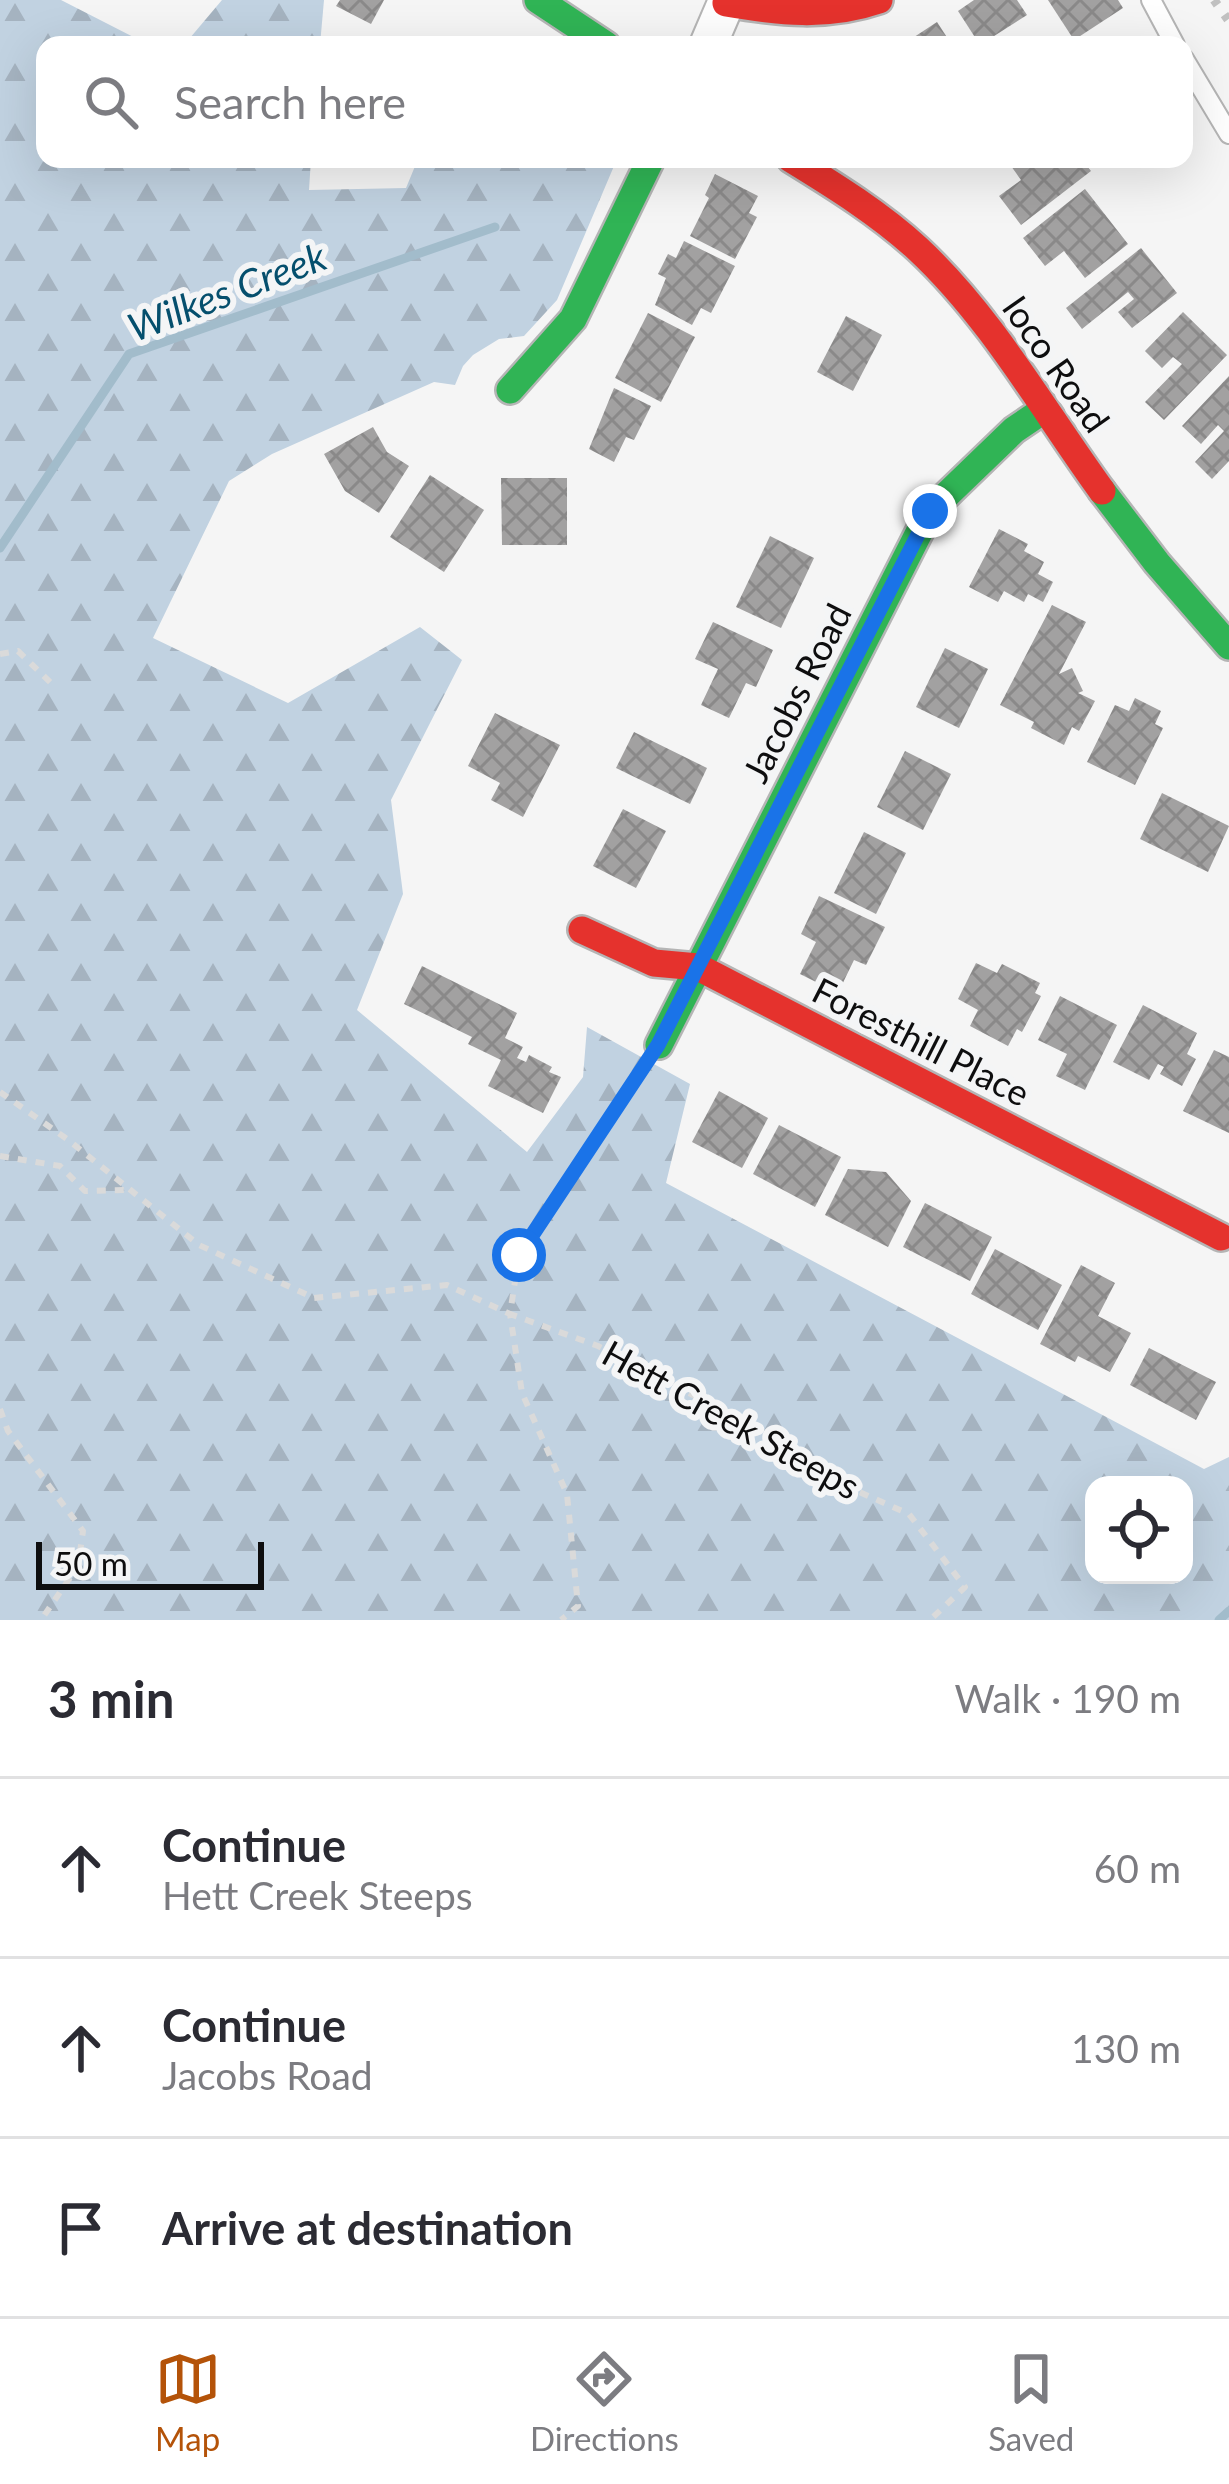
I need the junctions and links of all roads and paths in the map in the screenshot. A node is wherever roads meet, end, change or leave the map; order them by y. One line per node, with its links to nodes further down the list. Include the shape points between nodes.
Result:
1 (538, 0): 5 (street)
2 (879, 0): 4 (street, via 805,16)
3 (1151, 0): 7 (lane)
4 (727, 2): 6 (street)
5 (592, 36)
6 (712, 36)
7 (1170, 36)
8 (1193, 74): 9 (lane)
9 (1229, 134)
10 (647, 168): 12 (street, via 573,319)
11 (805, 168): 13 (street, Ioco Road, via 920,251)
12 (510, 391)
13 (1045, 410): 14 (street, Ioco Road); 18 (street, Jacobs Road, via 930,511)
14 (1229, 646)
15 (0, 654): 16 (path, via 18,651)
16 (51, 683)
17 (582, 930): 18 (street, Foresthill Place, via 654,963)
18 (698, 967): 19 (street, Jacobs Road); 23 (street, Foresthill Place)
19 (658, 1045): 24 (path, via 519,1255)
20 (0, 1092): 22 (path)
21 (0, 1156): 22 (path, via 60,1166 85,1191)
22 (130, 1190): 24 (path, via 199,1245 314,1298 447,1285)
23 (1221, 1237)
24 (510, 1314): 27 (path, via 522,1394 568,1494 578,1606); 28 (path, Hett Creek Steeps, via 598,1346 724,1411 832,1480 909,1514 965,1587)
25 (0, 1409): 26 (path, via 83,1532 79,1566)
26 (41, 1620)
27 (561, 1620)
28 (930, 1620)

